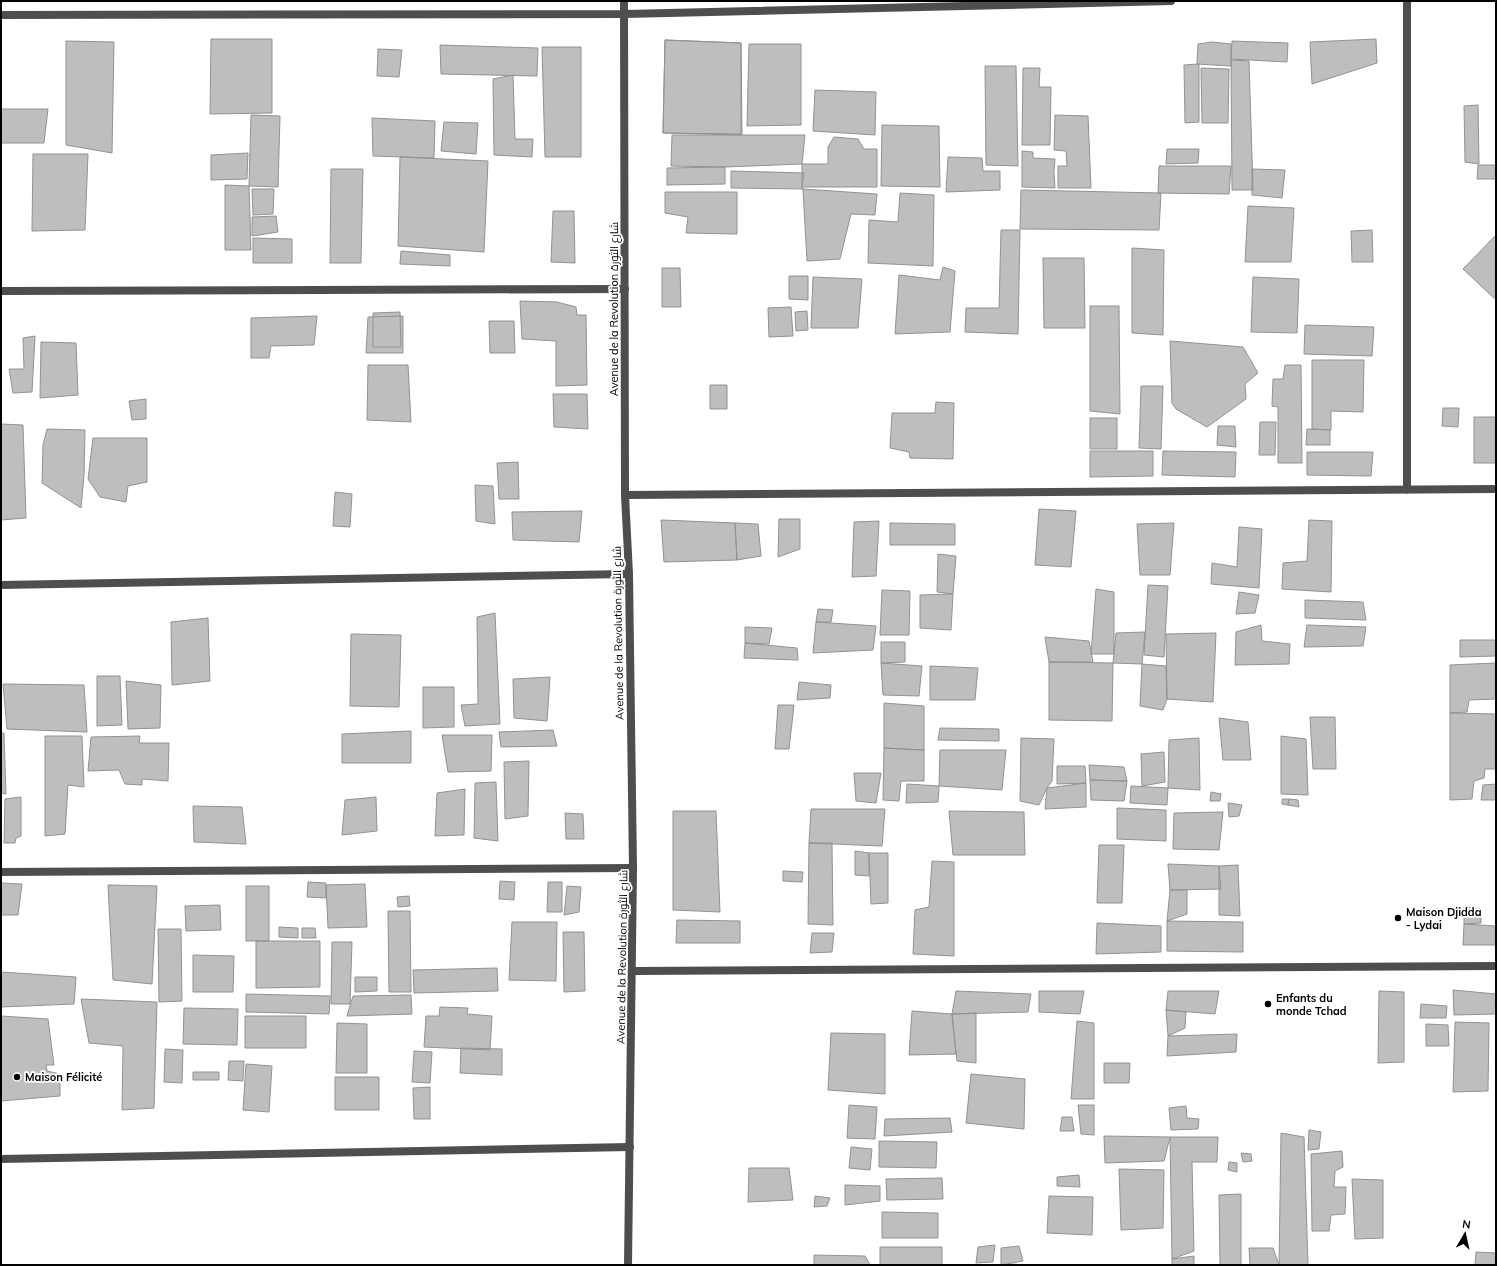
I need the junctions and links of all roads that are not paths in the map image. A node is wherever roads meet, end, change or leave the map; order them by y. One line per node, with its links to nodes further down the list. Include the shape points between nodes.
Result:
1 (624, 1): 4 (street, Avenue de la Revolution شارع الثورة)
2 (1171, 1): 4 (street)
3 (1408, 1): 9 (street)
4 (625, 14): 5 (street); 6 (street, Avenue de la Revolution شارع الثورة)
5 (1, 15)
6 (624, 289): 7 (street); 10 (street, Avenue de la Revolution شارع الثورة)
7 (1, 291)
8 (1496, 489): 9 (street)
9 (1407, 490): 10 (street)
10 (625, 495): 11 (street, Avenue de la Revolution شارع الثورة)
11 (629, 574): 12 (street); 13 (street, Avenue de la Revolution شارع الثورة)
12 (1, 585)
13 (633, 868): 14 (street); 16 (street, Avenue de la Revolution شارع الثورة)
14 (1, 872)
15 (1496, 966): 16 (street)
16 (633, 971): 17 (street, Avenue de la Revolution شارع الثورة)
17 (630, 1147): 18 (street); 19 (street, Avenue de la Revolution شارع الثورة)
18 (1, 1159)
19 (628, 1265)

